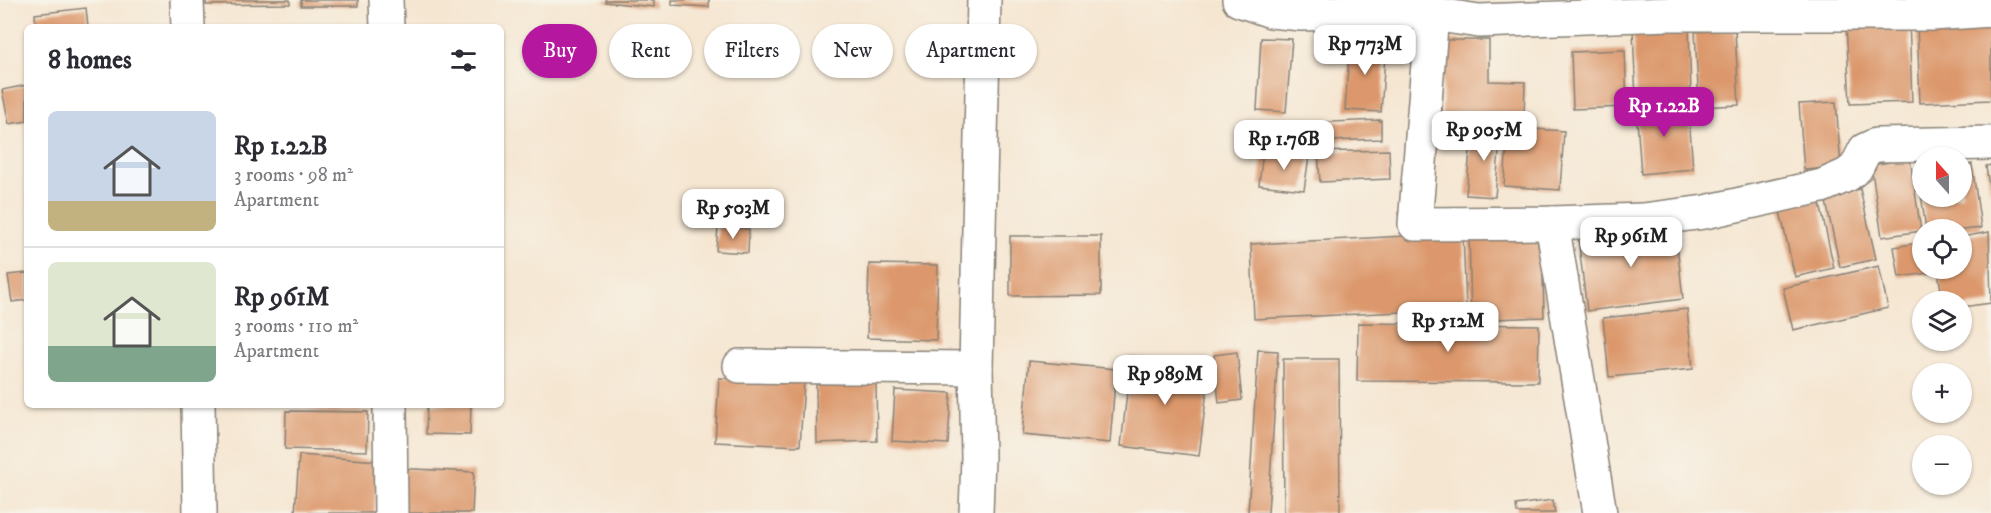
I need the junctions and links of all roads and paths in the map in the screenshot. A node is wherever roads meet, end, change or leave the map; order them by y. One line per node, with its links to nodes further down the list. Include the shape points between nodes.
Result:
1 (187, 0): 7 (street)
2 (386, 0): 8 (street)
3 (984, 0): 12 (street)
4 (1239, 0): 6 (street, via 1271,11 1302,14 1388,10)
5 (1991, 10): 6 (street, via 1492,20)
6 (1432, 14): 10 (street, via 1415,224)
7 (188, 24)
8 (387, 24)
9 (1991, 143): 10 (street, via 1876,145 1865,150 1847,176 1822,186 1680,216)
10 (1552, 223): 18 (street)
11 (740, 366): 12 (street)
12 (976, 368): 17 (street)
13 (198, 408): 15 (street)
14 (390, 408): 16 (street)
15 (200, 513)
16 (391, 513)
17 (976, 513)
18 (1600, 513)

